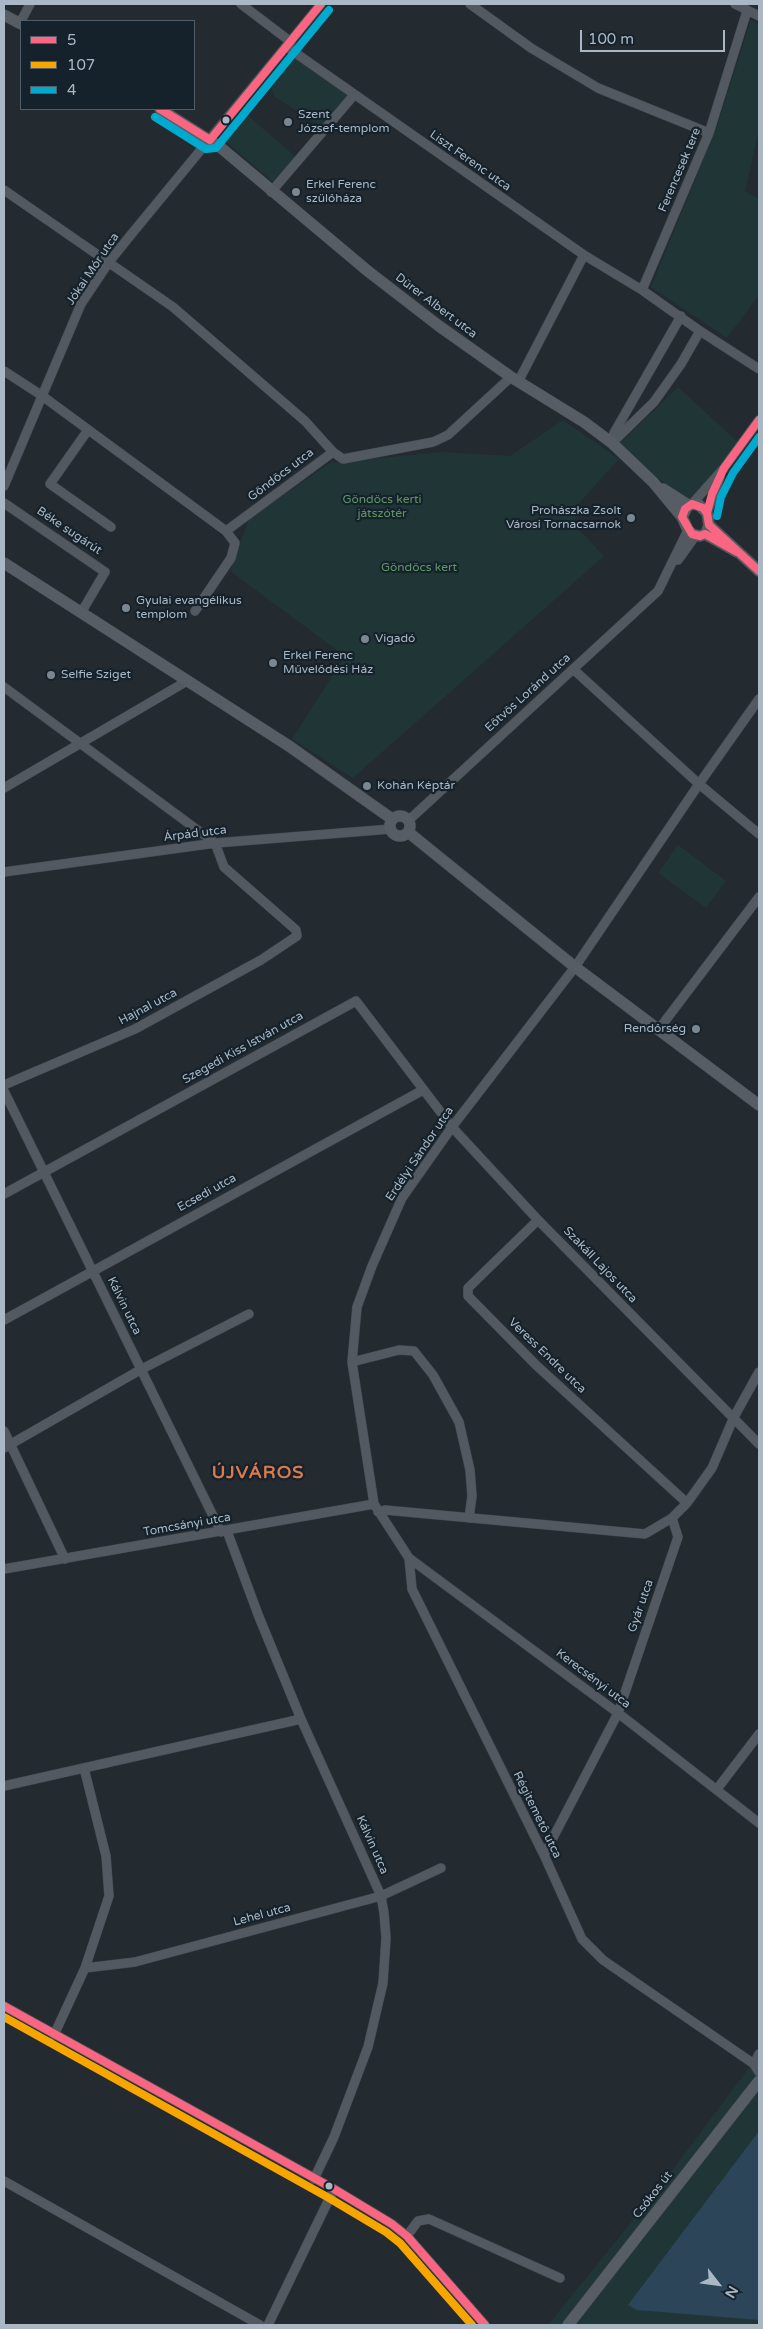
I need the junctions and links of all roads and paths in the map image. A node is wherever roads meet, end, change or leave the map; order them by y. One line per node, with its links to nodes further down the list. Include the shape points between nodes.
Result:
1 (30, 4): 9 (street)
2 (241, 4): 11 (street, Liszt Ferenc utca)
3 (321, 4): 11 (street, Jókai Mór utca)
4 (470, 4): 14 (street, via 531,48 598,88)
5 (735, 4): 6 (street)
6 (747, 11): 8 (street); 14 (street, Ferencesek tere)
7 (4, 16): 10 (main road)
8 (759, 16)
9 (22, 20)
10 (20, 24)
11 (289, 45): 12 (street, Liszt Ferenc utca); 15 (street, Jókai Mór utca)
12 (354, 95): 17 (street); 18 (street, Liszt Ferenc utca)
13 (162, 110): 15 (main road, Dürer Albert utca)
14 (709, 133): 20 (street, Ferencesek tere)
15 (210, 140): 17 (main road, Dürer Albert utca); 19 (street, Jókai Mór utca)
16 (4, 190): 19 (street)
17 (271, 192): 25 (main road, Dürer Albert utca, via 369,272)
18 (584, 255): 20 (street, Liszt Ferenc utca); 25 (street, Göndöcs utca)
19 (109, 262): 26 (street, Jókai Mór utca, via 81,304); 30 (street, via 173,308 305,421)
20 (642, 290): 21 (street)
21 (681, 316): 22 (street); 29 (street, via 614,433)
22 (700, 331): 23 (street); 29 (street, via 654,402)
23 (759, 368)
24 (4, 371): 26 (street)
25 (515, 380): 29 (main road, Dürer Albert utca); 30 (street, Göndöcs utca, via 448,435 433,442 343,459)
26 (41, 395): 28 (street); 33 (street, Jókai Mór utca)
27 (759, 420): 31 (street)
28 (88, 430): 38 (street, via 50,484); 39 (street)
29 (612, 443): 32 (main road, Dürer Albert utca)
30 (333, 452): 39 (street, Göndöcs utca)
31 (724, 468): 35 (street); 36 (street)
32 (653, 482): 35 (main road, Dürer Albert utca); 37 (main road, Dürer Albert utca)
33 (4, 486)
34 (4, 503): 44 (street, Béke sugárút, via 105,572)
35 (690, 504): 36 (main road, Dürer Albert utca, via 698,504); 37 (main road)
36 (707, 513): 40 (main road)
37 (682, 517): 40 (main road, Dürer Albert utca)
38 (111, 527)
39 (226, 531): 43 (street, via 235,543 231,558)
40 (699, 531): 42 (main road, via 737,552); 45 (street, Eötvös Loránd utca, via 658,591)
41 (4, 563): 44 (main road)
42 (759, 571)
43 (195, 611)
44 (81, 613): 46 (main road)
45 (573, 669): 50 (street); 52 (street, Eötvös Loránd utca)
46 (187, 682): 49 (street); 53 (main road, via 289,746)
47 (4, 687): 49 (street)
48 (759, 699): 50 (street, Erdélyi Sándor utca)
49 (78, 744): 51 (street); 56 (street)
50 (699, 784): 55 (street); 59 (street, Erdélyi Sándor utca)
51 (4, 788)
52 (409, 820): 53 (main road, via 401,815); 54 (main road)
53 (388, 824): 54 (main road, via 399,836); 56 (street, Árpád utca)
54 (408, 832): 59 (main road)
55 (759, 834)
56 (216, 843): 57 (street, Árpád utca); 61 (street, Hajnal utca, via 224,866 296,930 296,936 260,960 135,1029)
57 (4, 872)
58 (759, 897): 60 (street)
59 (575, 966): 60 (main road); 65 (street, Erdélyi Sándor utca)
60 (659, 1029): 64 (main road)
61 (4, 1086)
62 (424, 1090): 65 (street, Szegedi Kiss István utca); 66 (street, Szegedi Kiss István utca, via 356,1001); 69 (street, Ecsedi utca)
63 (4, 1091): 66 (street, Kálvin utca)
64 (759, 1105)
65 (452, 1127): 68 (street, Szakáll Lajos utca); 72 (street, Erdélyi Sándor utca, via 402,1198 372,1266 357,1307)
66 (44, 1171): 67 (street, Szegedi Kiss István utca); 69 (street, Kálvin utca)
67 (4, 1194)
68 (538, 1220): 75 (street, Szakáll Lajos utca); 79 (street, Veress Endre utca, via 468,1288 468,1296 536,1365)
69 (92, 1270): 71 (street, Ecsedi utca); 73 (street, Kálvin utca)
70 (249, 1314): 73 (street)
71 (4, 1320)
72 (352, 1362): 80 (street, Erdélyi Sándor utca); 81 (street, via 399,1350 414,1351 433,1375 460,1422 470,1470 472,1496)
73 (140, 1370): 78 (street); 83 (street, Kálvin utca)
74 (759, 1372): 75 (street)
75 (734, 1417): 77 (street, Szakáll Lajos utca); 79 (street, via 712,1468)
76 (4, 1431): 78 (street)
77 (759, 1444)
78 (7, 1446): 85 (street)
79 (688, 1503): 82 (street)
80 (376, 1508): 81 (street, Tomcsányi utca); 83 (street, Tomcsányi utca); 84 (street, Régitemető utca)
81 (469, 1518): 82 (street, Tomcsányi utca, via 645,1534)
82 (672, 1518): 87 (street, Gyár utca, via 678,1537)
83 (224, 1531): 85 (street, Tomcsányi utca); 88 (street, Kálvin utca)
84 (409, 1558): 87 (street, Kerecsényi utca); 94 (street, Régitemető utca, via 412,1589)
85 (65, 1559): 86 (street, Tomcsányi utca)
86 (4, 1569)
87 (618, 1713): 92 (street, Kerecsényi utca); 94 (street, Gyár utca)
88 (301, 1719): 90 (street); 96 (street, Kálvin utca)
89 (759, 1734): 92 (street)
90 (84, 1768): 91 (street); 97 (street, via 106,1856 109,1896)
91 (4, 1786)
92 (717, 1789): 93 (street, Kerecsényi utca)
93 (759, 1823)
94 (544, 1855): 101 (street, Régitemető utca, via 582,1939 602,1960)
95 (441, 1868): 96 (street, Lehel utca)
96 (381, 1896): 97 (street, Lehel utca, via 135,1962); 104 (street, Kálvin utca, via 386,1938 383,1983 368,2047 334,2137)
97 (85, 1968): 99 (street)
98 (4, 2006): 99 (street)
99 (54, 2035): 104 (street)
100 (759, 2054): 101 (street)
101 (754, 2064): 102 (street, Régitemető utca)
102 (759, 2072)
103 (759, 2081): 112 (main road, Csókos út)
104 (314, 2179): 106 (street)
105 (4, 2181): 109 (street)
106 (334, 2189): 107 (street); 110 (street)
107 (407, 2236): 108 (street, via 418,2221 429,2219); 111 (street)
108 (560, 2278)
109 (260, 2325)
110 (268, 2325)
111 (485, 2325)
112 (568, 2325)

